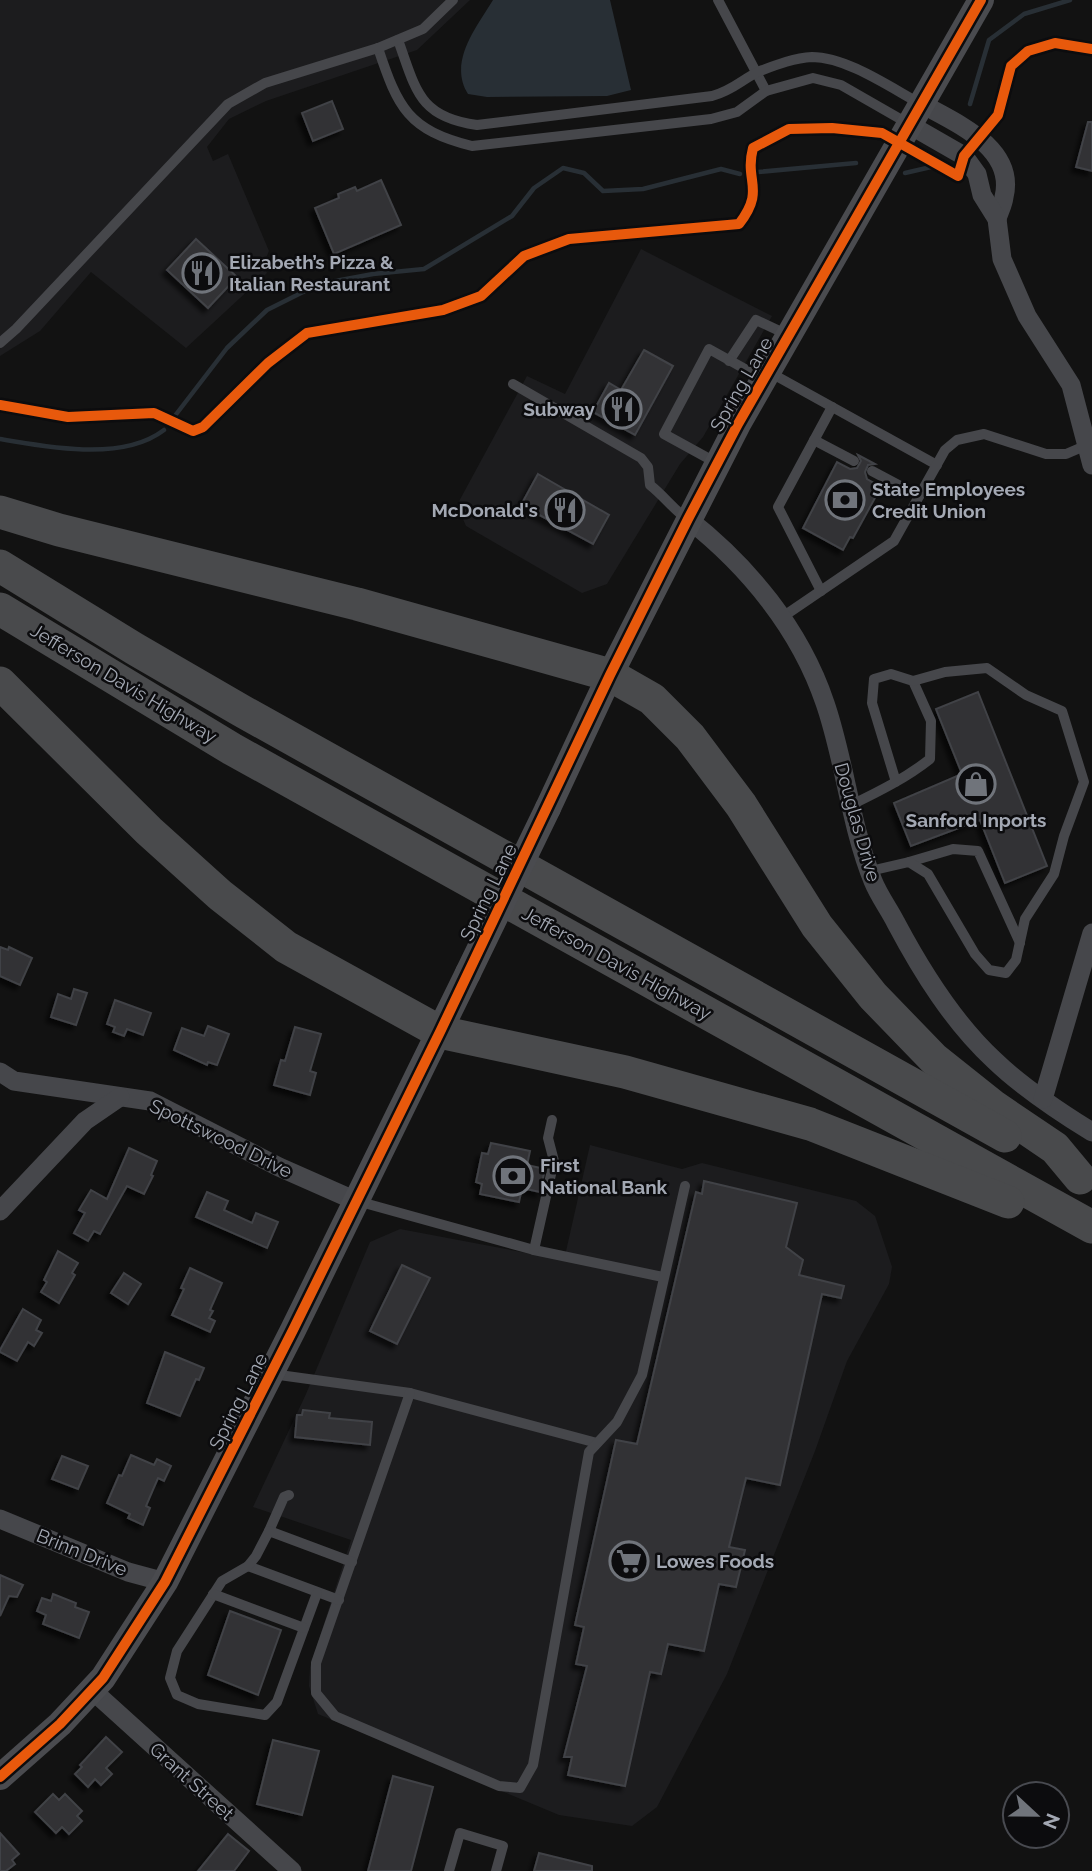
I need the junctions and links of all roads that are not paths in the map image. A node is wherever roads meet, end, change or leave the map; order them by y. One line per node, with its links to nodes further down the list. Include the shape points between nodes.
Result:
1 (453, 0): 4 (lane, via 423,29)
2 (718, 0): 6 (lane)
3 (981, 0): 8 (street, Spring Lane)
4 (398, 40): 5 (lane); 6 (lane, via 417,92 432,110 454,122 477,125 712,96 729,92)
5 (378, 48): 7 (lane, via 406,113 426,130 472,146 711,119 737,112); 10 (lane, via 265,83 228,104)
6 (756, 73): 7 (lane); 8 (lane, via 797,58 816,57 853,68)
7 (766, 91): 8 (lane, via 813,78)
8 (916, 115): 9 (street, Spring Lane); 16 (street, via 964,156 977,174 982,195 997,219 1003,263 1027,316 1072,385)
9 (789, 336): 11 (lane, via 756,320); 12 (street, Spring Lane)
10 (0, 344)
11 (729, 361): 12 (lane); 18 (lane, via 709,349 664,434)
12 (766, 375): 14 (lane); 18 (street, Spring Lane)
13 (513, 383): 24 (lane, via 641,458 648,467 650,485)
14 (832, 407): 15 (lane); 19 (lane)
15 (814, 440): 17 (lane); 26 (lane, via 778,507)
16 (1087, 445): 19 (lane, via 1066,454 1046,454 984,434 957,440); 20 (street)
17 (854, 461)
18 (717, 464): 24 (street, Spring Lane)
19 (937, 465): 22 (lane)
20 (1092, 465)
21 (872, 471): 22 (lane)
22 (919, 496): 26 (lane, via 894,541)
23 (0, 512): 29 (highway)
24 (688, 519): 28 (street, Douglas Drive, via 737,562); 29 (street, Spring Lane)
25 (0, 566): 44 (highway, Jefferson Davis Highway, via 242,711)
26 (821, 591): 28 (lane)
27 (0, 608): 48 (highway, Jefferson Davis Highway, via 232,749)
28 (781, 618): 33 (street, Douglas Drive, via 825,701)
29 (610, 675): 38 (street, Spring Lane, bridge); 44 (highway, via 652,699 690,737 741,805 817,926 873,996 934,1059 1055,1148)
30 (913, 681): 32 (lane, via 931,720 930,759); 32 (lane, via 891,674 874,679 872,703); 37 (lane, via 987,668 1027,695 1062,710 1084,782 1054,874 1026,919)
31 (0, 683): 38 (highway, via 220,895 286,947)
32 (896, 782): 33 (lane)
33 (851, 805): 35 (street, Douglas Drive)
34 (909, 862): 35 (lane); 37 (lane, via 953,849 978,851); 37 (lane, via 928,874 989,970 1006,973 1016,960)
35 (870, 872): 41 (street, Douglas Drive, via 920,970 993,1060)
36 (1092, 933): 41 (street)
37 (1020, 943)
38 (440, 1032): 46 (street, Spring Lane); 49 (highway, via 625,1072 810,1124 958,1180)
39 (0, 1072): 40 (street, Spottswood Drive, via 14,1081)
40 (120, 1097): 46 (street, Spottswood Drive, via 150,1101 279,1167); 47 (street, via 85,1121)
41 (1043, 1099): 43 (street, Douglas Drive)
42 (552, 1120): 50 (lane, via 548,1138 554,1160)
43 (1092, 1132)
44 (1086, 1181)
45 (685, 1186): 51 (lane)
46 (356, 1200): 50 (lane); 52 (street, Spring Lane)
47 (0, 1211)
48 (1092, 1227)
49 (1092, 1238)
50 (534, 1250): 51 (lane)
51 (663, 1277): 54 (lane, via 642,1375 617,1422)
52 (271, 1373): 53 (lane); 60 (street, Spring Lane)
53 (410, 1393): 54 (lane); 58 (lane)
54 (597, 1443): 63 (lane, via 589,1452 533,1765 520,1788 499,1786 335,1716 316,1693 316,1663)
55 (289, 1496): 57 (lane, via 284,1497)
56 (0, 1519): 60 (street, Brinn Drive, via 128,1572)
57 (269, 1531): 58 (lane); 59 (lane)
58 (352, 1562): 63 (lane)
59 (248, 1566): 61 (lane); 62 (lane, via 222,1581)
60 (165, 1582): 65 (street, Spring Lane)
61 (317, 1593): 63 (lane); 64 (lane)
62 (213, 1594): 64 (lane); 64 (lane, via 177,1651 170,1678 177,1695 198,1704 265,1715 276,1702)
63 (339, 1600)
64 (304, 1629)
65 (92, 1689): 66 (street, Spring Lane); 67 (street, Grant Street)
66 (0, 1777)
67 (292, 1871)
68 (449, 1871): 69 (lane, via 460,1833 503,1846)
69 (496, 1871)

